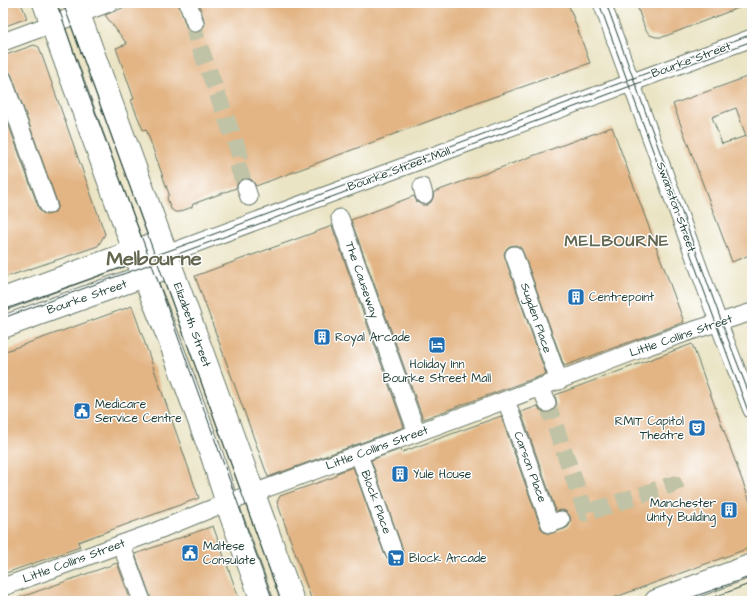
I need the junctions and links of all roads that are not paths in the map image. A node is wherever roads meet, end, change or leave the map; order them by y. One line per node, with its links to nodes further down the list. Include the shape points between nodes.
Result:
1 (44, 3): 7 (street)
2 (109, 3): 5 (street)
3 (188, 3): 6 (street)
4 (602, 3): 11 (street, Swanston Street)
5 (77, 9): 7 (street); 15 (street, Elizabeth Street)
6 (195, 23)
7 (52, 24): 9 (street); 14 (street)
8 (752, 38): 11 (street, Bourke Street)
9 (3, 42)
10 (3, 78): 12 (street)
11 (631, 83): 15 (street, Bourke Street Mall); 20 (street, Swanston Street)
12 (48, 205)
13 (340, 218): 25 (street, The Causeway)
14 (134, 251): 15 (street); 17 (street); 18 (street)
15 (167, 254): 17 (street, Bourke Street); 27 (street, Elizabeth Street)
16 (514, 255): 22 (street, Sugden Place)
17 (144, 277): 21 (street, Bourke Street); 28 (street, via 212,456)
18 (3, 299)
19 (752, 312): 20 (street, Little Collins Street)
20 (718, 322): 22 (street, Little Collins Street); 24 (street, Swanston Street)
21 (3, 327)
22 (559, 381): 23 (street, Little Collins Street, via 544,395)
23 (506, 400): 25 (street, Little Collins Street); 29 (street, Carson Place, via 550,524)
24 (752, 410)
25 (417, 433): 26 (street, Little Collins Street)
26 (359, 455): 27 (street, Little Collins Street); 31 (street, Block Place)
27 (254, 493): 28 (street, Little Collins Street); 36 (street, Elizabeth Street)
28 (227, 503): 30 (street, Little Collins Street); 35 (street)
29 (561, 520)
30 (121, 544): 33 (street, Little Collins Street); 34 (street)
31 (393, 550)
32 (752, 565): 37 (street)
33 (3, 587)
34 (142, 601)
35 (262, 601)
36 (293, 601)
37 (656, 601)

